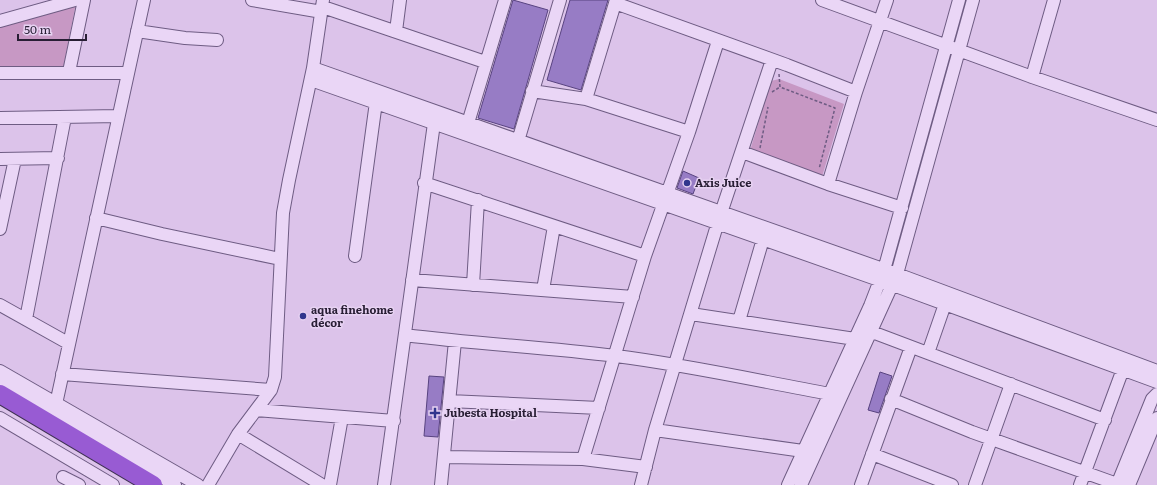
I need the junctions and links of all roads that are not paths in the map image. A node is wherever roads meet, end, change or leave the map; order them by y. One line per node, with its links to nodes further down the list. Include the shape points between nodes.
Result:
1 (75, 0): 16 (street)
2 (84, 0): 25 (street)
3 (144, 0): 17 (street)
4 (252, 0): 14 (street)
5 (400, 0): 18 (street)
6 (505, 0): 24 (street)
7 (560, 0): 30 (street)
8 (822, 0): 15 (street)
9 (887, 0): 15 (street)
10 (958, 0): 21 (street)
11 (973, 0): 22 (street)
12 (1054, 0): 29 (street)
13 (616, 2): 20 (street); 32 (street)
14 (323, 6): 18 (street); 28 (street)
15 (880, 21): 21 (street); 31 (street)
16 (0, 22)
17 (137, 31): 19 (street); 27 (street)
18 (396, 31): 24 (street)
19 (217, 40)
20 (718, 41): 23 (street); 40 (street)
21 (946, 45): 22 (street); 50 (street)
22 (959, 51): 29 (street); 60 (street)
23 (775, 61): 31 (street); 42 (street)
24 (486, 62): 39 (street)
25 (69, 72): 26 (street); 27 (street)
26 (0, 73)
27 (127, 73): 35 (street)
28 (312, 74): 33 (street); 37 (street); 58 (street, via 283,213)
29 (1032, 77): 34 (street)
30 (532, 91): 32 (street); 41 (street)
31 (856, 92): 47 (street)
32 (586, 98): 40 (street)
33 (376, 102): 37 (street); 56 (street)
34 (1156, 115)
35 (118, 116): 36 (street); 52 (street)
36 (66, 117): 38 (street); 43 (street)
37 (435, 117): 39 (street); 46 (street); 48 (street)
38 (0, 118)
39 (468, 123): 41 (street)
40 (689, 132): 48 (street)
41 (518, 141): 48 (street)
42 (742, 152): 47 (street); 51 (street)
43 (58, 158): 45 (street); 68 (street)
44 (0, 159): 45 (street)
45 (15, 159): 54 (street)
46 (424, 183): 49 (street); 61 (street)
47 (828, 184): 50 (street)
48 (665, 197): 51 (street); 57 (street)
49 (478, 200): 53 (street); 62 (street)
50 (902, 208): 59 (street)
51 (720, 217): 55 (street); 59 (street); 67 (street)
52 (96, 218): 58 (street); 74 (street)
53 (554, 226): 57 (street); 63 (street)
54 (0, 229)
55 (764, 239): 59 (street); 69 (street)
56 (355, 256)
57 (645, 256): 64 (street)
58 (280, 259): 86 (street, via 277,367)
59 (882, 275): 60 (street); 72 (street)
60 (895, 279): 66 (street); 70 (street); 81 (street)
61 (412, 280): 62 (street); 71 (street)
62 (473, 285): 63 (street)
63 (543, 290): 64 (street)
64 (633, 297): 77 (street)
65 (0, 304): 68 (street)
66 (945, 304): 76 (street); 79 (street)
67 (691, 314): 69 (street); 78 (street)
68 (26, 319): 74 (street)
69 (739, 321): 72 (street)
70 (872, 332): 75 (street); 104 (street)
71 (405, 335): 73 (street); 100 (street)
72 (855, 339): 88 (street)
73 (455, 341): 77 (street); 91 (street)
74 (68, 343): 82 (street)
75 (911, 347): 76 (street); 90 (street)
76 (928, 353): 85 (street)
77 (615, 355): 78 (street); 93 (street)
78 (676, 364): 88 (street); 101 (street)
79 (1123, 369): 84 (street); 99 (street)
80 (0, 371): 92 (street)
81 (1157, 371)
82 (62, 374): 86 (street); 92 (street)
83 (0, 382): 117 (street)
84 (1157, 382)
85 (1011, 384): 99 (street); 103 (street)
86 (270, 390): 95 (street)
87 (0, 394): 116 (highway)
88 (830, 394): 104 (street)
89 (1157, 394): 128 (street, via 1152,400)
90 (891, 400): 103 (street); 105 (street)
91 (449, 401): 93 (street); 106 (street)
92 (56, 404): 118 (street)
93 (599, 408): 107 (street)
94 (0, 409): 115 (highway)
95 (256, 410): 96 (street); 102 (street)
96 (342, 417): 100 (street); 120 (street)
97 (0, 418): 114 (street)
98 (1157, 418): 128 (street)
99 (1105, 420): 109 (street)
100 (394, 421): 121 (street)
101 (655, 430): 104 (street); 108 (street)
102 (238, 434): 111 (street); 119 (street)
103 (992, 439): 109 (street); 126 (street)
104 (810, 452): 112 (street)
105 (872, 454): 124 (street); 125 (street)
106 (445, 457): 107 (street); 122 (street)
107 (583, 460): 108 (street)
108 (646, 467): 123 (street)
109 (1085, 473): 127 (street); 128 (street)
110 (63, 477): 113 (street)
111 (209, 481): 118 (street)
112 (799, 483)
113 (79, 485)
114 (113, 485)
115 (129, 485)
116 (153, 485)
117 (175, 485)
118 (199, 485)
119 (322, 485)
120 (330, 485)
121 (384, 485)
122 (441, 485)
123 (641, 485)
124 (861, 485)
125 (952, 485)
126 (975, 485)
127 (1080, 485)
128 (1121, 485)

